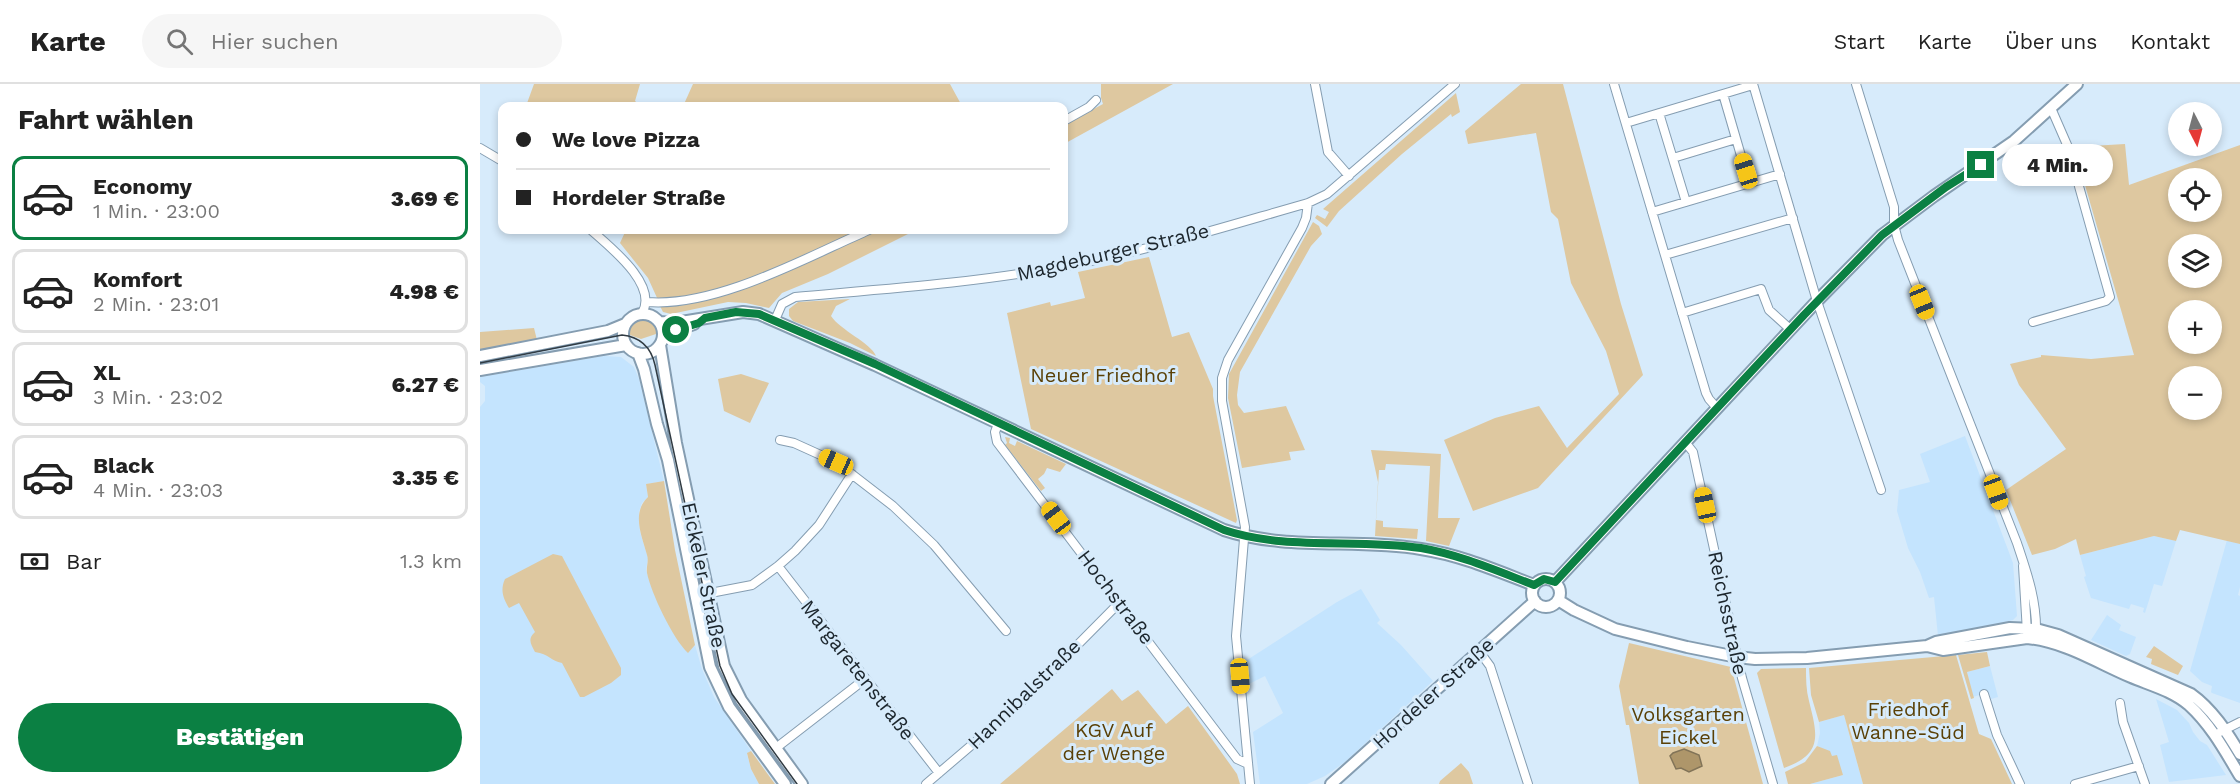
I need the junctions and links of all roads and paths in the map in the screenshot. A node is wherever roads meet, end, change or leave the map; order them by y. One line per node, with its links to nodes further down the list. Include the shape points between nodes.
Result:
1 (1315, 84): 18 (street, via 1328,152)
2 (1455, 84): 18 (street, Magdeburger Straße)
3 (1614, 84): 12 (street)
4 (1856, 84): 24 (street, via 1894,207)
5 (2077, 84): 9 (main road)
6 (1753, 85): 7 (street); 17 (street)
7 (1723, 94): 10 (street); 13 (street)
8 (1096, 100): 11 (street)
9 (2051, 108): 24 (main road, via 2002,151); 35 (street, via 2068,147 2110,297)
10 (1659, 113): 12 (street); 15 (street)
11 (1068, 119)
12 (1626, 123): 22 (street)
13 (1736, 139): 15 (street); 19 (street)
14 (481, 152): 16 (street)
15 (1672, 158): 20 (street)
16 (498, 159)
17 (1780, 174): 19 (street); 23 (street)
18 (1349, 176): 21 (street, Magdeburger Straße)
19 (1749, 183): 20 (street)
20 (1686, 202): 22 (street)
21 (1308, 203): 33 (street, Magdeburger Straße, via 1145,249 1066,266 997,278 795,297 782,304); 49 (street, via 1302,228 1228,360 1222,378 1222,401)
22 (1652, 212): 27 (street)
23 (1793, 218): 27 (street); 28 (street)
24 (1894, 225): 28 (main road); 59 (street, via 2017,543 2034,599)
25 (595, 234): 29 (street, via 628,266)
26 (860, 234): 29 (street, via 738,286 690,300)
27 (1665, 255): 31 (street)
28 (1817, 301): 37 (main road); 48 (street)
29 (647, 302): 30 (street)
30 (642, 313): 34 (main road); 36 (main road)
31 (1683, 313): 37 (street, via 1761,289 1769,310); 43 (street, via 1709,399)
32 (704, 319): 33 (main road, via 743,312); 34 (main road); 38 (main road)
33 (775, 320): 44 (main road)
34 (659, 322): 38 (main road)
35 (2033, 322)
36 (625, 324): 39 (main road, via 622,335); 41 (main road, via 608,331)
37 (1791, 329): 43 (main road)
38 (661, 340): 40 (main road, via 651,352); 53 (main road, Eickeler Straße, via 674,432)
39 (626, 345): 40 (main road); 42 (main road)
40 (638, 353): 54 (main road, Eickeler Straße, via 668,460)
41 (480, 356)
42 (480, 370)
43 (1717, 408): 46 (main road)
44 (999, 424): 49 (main road); 57 (street, Hochstraße, via 995,432 997,442)
45 (780, 440): 47 (street, via 836,462)
46 (1686, 442): 51 (main road); 61 (street, Reichsstraße, via 1694,453)
47 (852, 474): 50 (street, via 819,525); 58 (street, via 934,545)
48 (1881, 490)
49 (1246, 537): 52 (main road, via 1421,549 1485,565); 69 (street, via 1236,636)
50 (778, 566): 53 (street, via 752,585); 62 (street, Margaretenstraße)
51 (1555, 582): 52 (main road, via 1544,579); 55 (main road, via 1560,590)
52 (1534, 585): 56 (main road)
53 (708, 593): 54 (street); 67 (main road, Eickeler Straße, via 729,679)
54 (696, 596): 73 (main road, Eickeler Straße, via 706,651 718,687 734,716)
55 (1558, 600): 56 (main road, via 1547,606); 61 (main road, via 1615,629)
56 (1535, 601): 60 (main road, Hordeler Straße)
57 (1120, 602): 69 (street, Hochstraße, via 1237,759); 71 (street, Hannibalstraße, via 1015,708)
58 (1006, 631)
59 (2031, 633): 61 (main road, via 1943,650 1927,646 1807,658); 66 (main road, via 2177,697)
60 (1479, 651): 77 (main road, Hordeler Straße); 78 (street, via 1490,666)
61 (1737, 657): 79 (street, Reichsstraße)
62 (865, 679): 67 (street); 71 (street, Margaretenstraße)
63 (1984, 694): 80 (street, via 1996,735)
64 (2120, 703): 70 (street)
65 (2240, 722): 66 (street)
66 (2225, 736): 68 (main road); 72 (main road)
67 (776, 748): 74 (main road, Eickeler Straße)
68 (2240, 754)
69 (1248, 764): 76 (street)
70 (2139, 766): 81 (street); 82 (street)
71 (939, 773): 75 (street, Hannibalstraße)
72 (2240, 776)
73 (784, 784)
74 (802, 784)
75 (926, 784)
76 (1250, 784)
77 (1331, 784)
78 (1528, 784)
79 (1773, 784)
80 (2020, 784)
81 (2075, 784)
82 (2145, 784)

